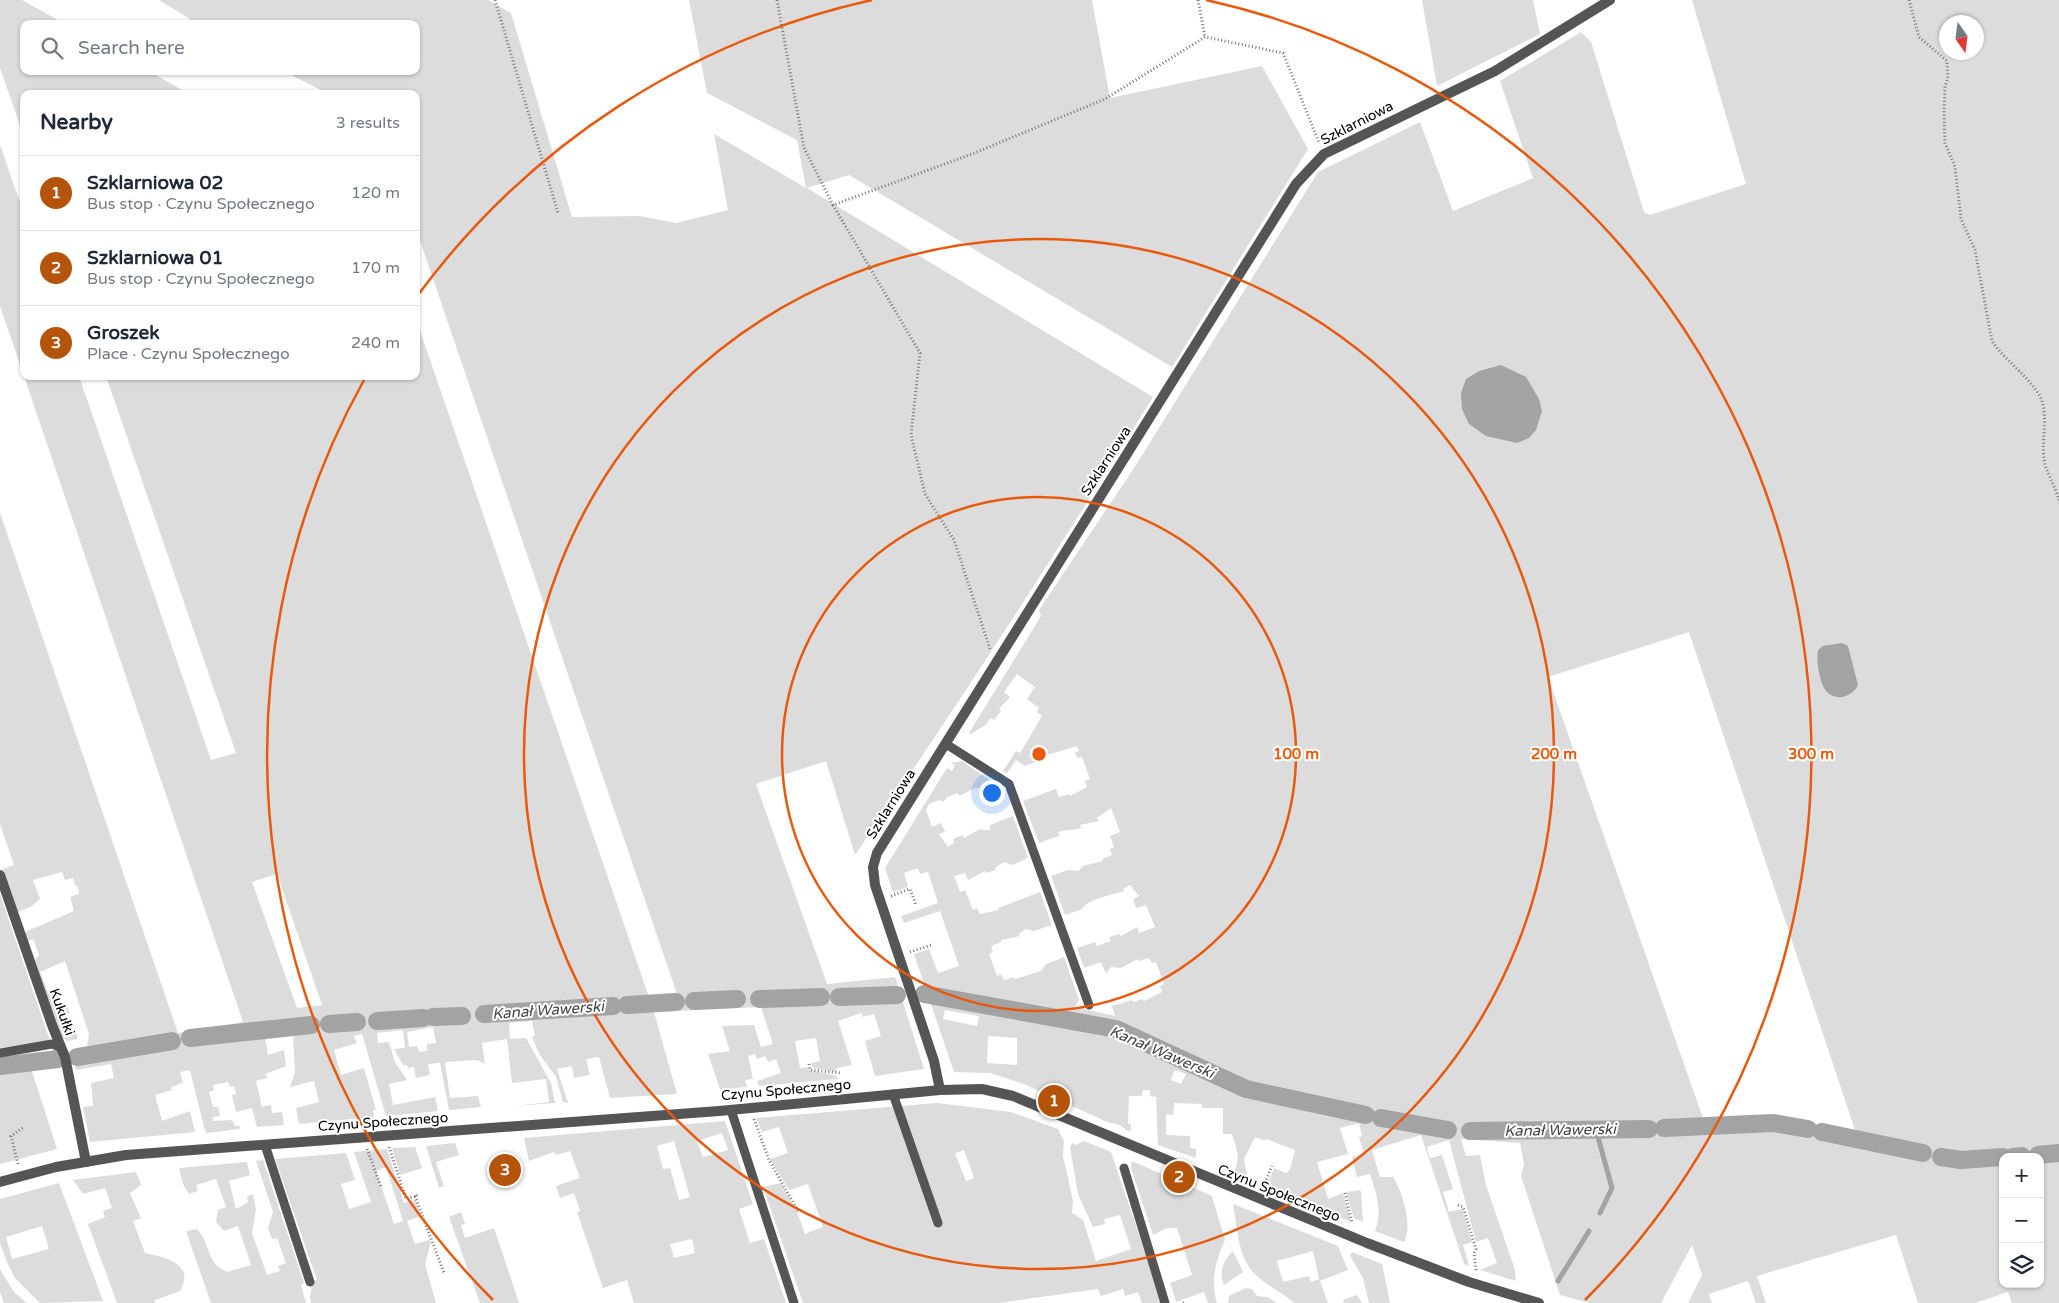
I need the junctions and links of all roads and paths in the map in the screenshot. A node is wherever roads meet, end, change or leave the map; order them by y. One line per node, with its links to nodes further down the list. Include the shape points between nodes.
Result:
1 (495, 0): 9 (path)
2 (777, 0): 8 (path, via 804,148)
3 (1198, 0): 6 (path)
4 (1610, 0): 7 (street, Szklarniowa, via 1495,71)
5 (1909, 0): 10 (path, via 1919,36 1948,61 1945,143 1955,167 1961,219 1975,250 1992,341 2037,391 2044,409 2044,458)
6 (1205, 37): 7 (path, via 1283,52); 8 (path, via 1105,99 972,154)
7 (1324, 154): 11 (street, Szklarniowa, via 1285,200)
8 (833, 205): 11 (path, via 920,353 911,435 925,494 954,540)
9 (558, 213)
10 (2059, 501)
11 (995, 664): 12 (street, Szklarniowa)
12 (946, 744): 18 (lane, via 1009,784); 23 (street, Szklarniowa, via 876,853 873,867 875,885 932,1054)
13 (0, 874): 19 (street, Kukułki)
14 (894, 895): 15 (path, via 910,889)
15 (916, 906)
16 (930, 945): 17 (path)
17 (913, 951)
18 (1089, 1005)
19 (61, 1048): 20 (lane, via 52,1044); 32 (street, Kukułki, via 70,1075)
20 (0, 1053)
21 (809, 1064): 22 (path, via 810,1070)
22 (841, 1073)
23 (940, 1090): 24 (street, Czynu Społecznego); 48 (street, Czynu Społecznego, via 982,1089 1013,1096 1367,1243 1469,1282)
24 (893, 1094): 25 (street, Czynu Społecznego); 42 (lane)
25 (731, 1110): 28 (street, Czynu Społecznego); 46 (lane)
26 (753, 1114): 40 (path, via 769,1160)
27 (24, 1127): 31 (path, via 11,1136)
28 (265, 1144): 32 (street, Czynu Społecznego, via 126,1155); 45 (lane)
29 (388, 1144): 44 (path, via 406,1199 416,1195)
30 (368, 1151): 37 (path)
31 (16, 1159)
32 (86, 1162): 35 (street, Czynu Społecznego)
33 (1272, 1166): 36 (path)
34 (1124, 1168): 47 (lane)
35 (0, 1182)
36 (1264, 1186)
37 (381, 1187)
38 (1345, 1192): 41 (path)
39 (1458, 1205): 43 (path, via 1463,1207 1476,1249)
40 (798, 1211)
41 (1353, 1222)
42 (938, 1223)
43 (1477, 1268)
44 (444, 1273)
45 (310, 1282)
46 (794, 1303)
47 (1165, 1303)
48 (1539, 1303)

